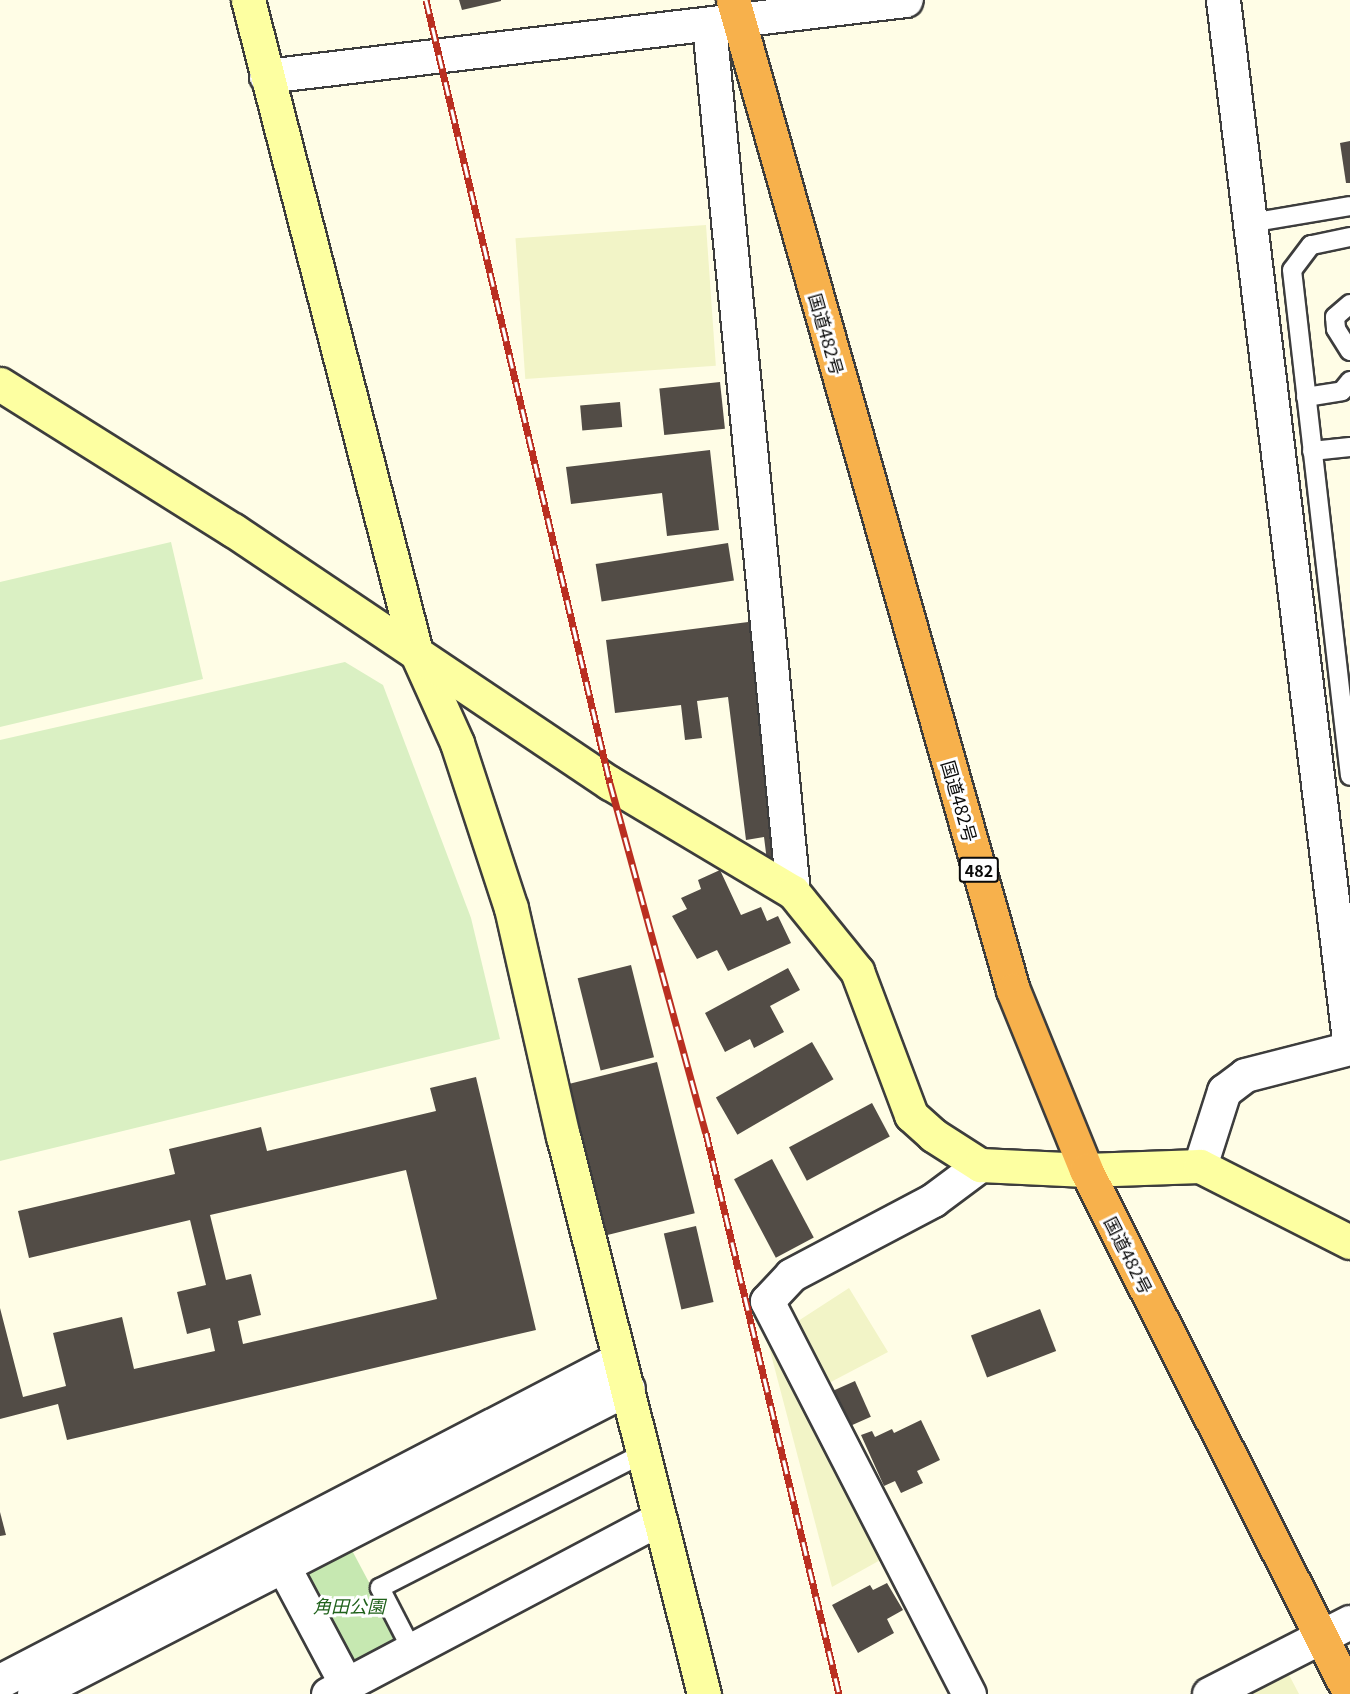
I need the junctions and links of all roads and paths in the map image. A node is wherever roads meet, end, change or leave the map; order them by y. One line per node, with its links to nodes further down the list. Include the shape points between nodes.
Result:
1 (248, 0): 5 (street)
2 (905, 0): 4 (street)
3 (1223, 0): 7 (street)
4 (727, 16): 5 (street); 18 (street); 21 (highway, 国道482号 / 482, via 1013,990)
5 (266, 75): 16 (street)
6 (1350, 206): 7 (lane)
7 (1250, 223): 20 (street, via 1350,1048 1245,1075 1224,1091)
8 (1350, 237): 13 (lane, via 1311,245 1292,270)
9 (1350, 304): 10 (lane, via 1335,317 1336,329)
10 (1350, 351)
11 (1350, 381): 13 (lane, via 1342,391)
12 (0, 384): 16 (street)
13 (1306, 397): 15 (lane)
14 (1350, 447): 15 (lane)
15 (1312, 451): 17 (lane)
16 (416, 652): 18 (street, via 610,783); 23 (street, via 457,743 511,908)
17 (1350, 776)
18 (793, 892): 19 (street, via 857,971 911,1115 933,1135)
19 (980, 1165): 21 (street); 34 (street, via 933,1200 790,1275 767,1301)
20 (1200, 1166): 21 (street); 22 (street)
21 (1086, 1170): 28 (highway, 国道482号 / 482)
22 (1350, 1242)
23 (624, 1374): 24 (street); 26 (street); 30 (street)
24 (642, 1454): 25 (street); 29 (lane, via 380,1588)
25 (660, 1520): 29 (street); 33 (street)
26 (282, 1564): 31 (street); 32 (street)
27 (1350, 1622): 28 (street)
28 (1320, 1636): 35 (street); 36 (highway, 国道482号 / 482)
29 (412, 1650): 31 (street)
30 (0, 1681)
31 (337, 1689)
32 (34, 1694)
33 (704, 1694)
34 (969, 1694)
35 (1209, 1694)
36 (1350, 1694)

